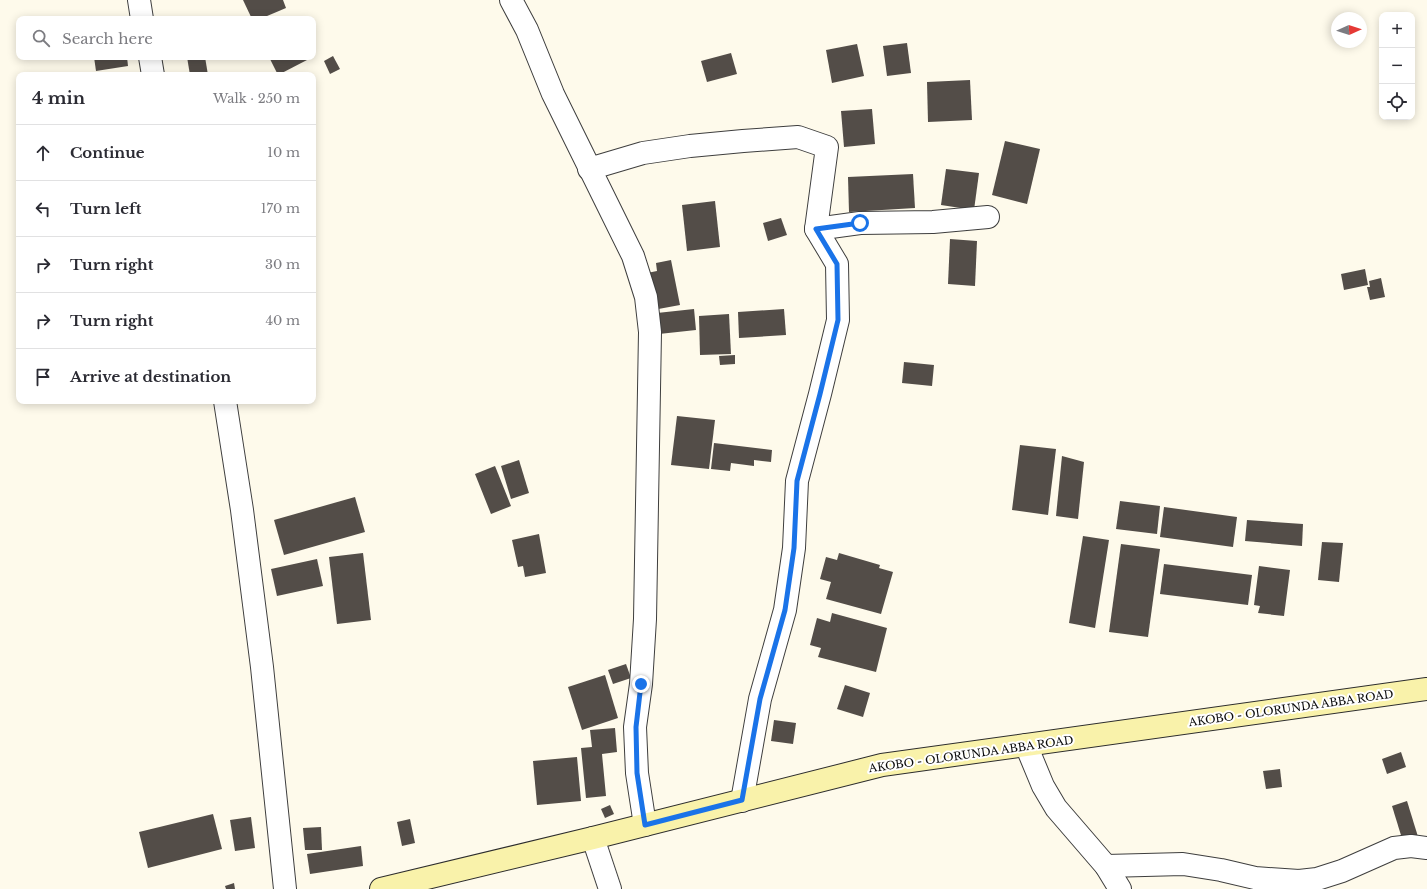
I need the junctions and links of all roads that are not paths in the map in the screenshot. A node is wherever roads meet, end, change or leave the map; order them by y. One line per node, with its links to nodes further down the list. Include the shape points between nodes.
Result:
1 (139, 0): 3 (street)
2 (511, 0): 6 (street, via 527,30 552,94)
3 (142, 16)
4 (150, 60): 5 (street)
5 (152, 72)
6 (590, 169): 8 (street, via 643,153 690,146 798,137 827,147); 13 (street, via 633,256 646,297 650,332 645,619 636,727 637,773)
7 (988, 217): 8 (street, via 933,222 860,223)
8 (816, 229): 12 (street, via 837,264 838,320 797,481 794,548 785,610 760,699)
9 (225, 404): 17 (street, via 262,667)
10 (1427, 689): 11 (main road, AKOBO - OLORUNDA ABBA ROAD)
11 (1026, 746): 12 (main road, AKOBO - OLORUNDA ABBA ROAD, via 882,765); 16 (street, via 1043,786 1056,808)
12 (742, 800): 13 (main road, AKOBO - OLORUNDA ABBA ROAD)
13 (645, 825): 14 (main road, AKOBO - OLORUNDA ABBA ROAD)
14 (593, 838): 18 (main road, AKOBO - OLORUNDA ABBA ROAD); 19 (street)
15 (1427, 848): 16 (street, via 1394,848 1342,872 1299,881 1255,878 1183,864)
16 (1106, 866): 20 (street)
17 (285, 889)
18 (381, 889)
19 (610, 889)
20 (1120, 889)

